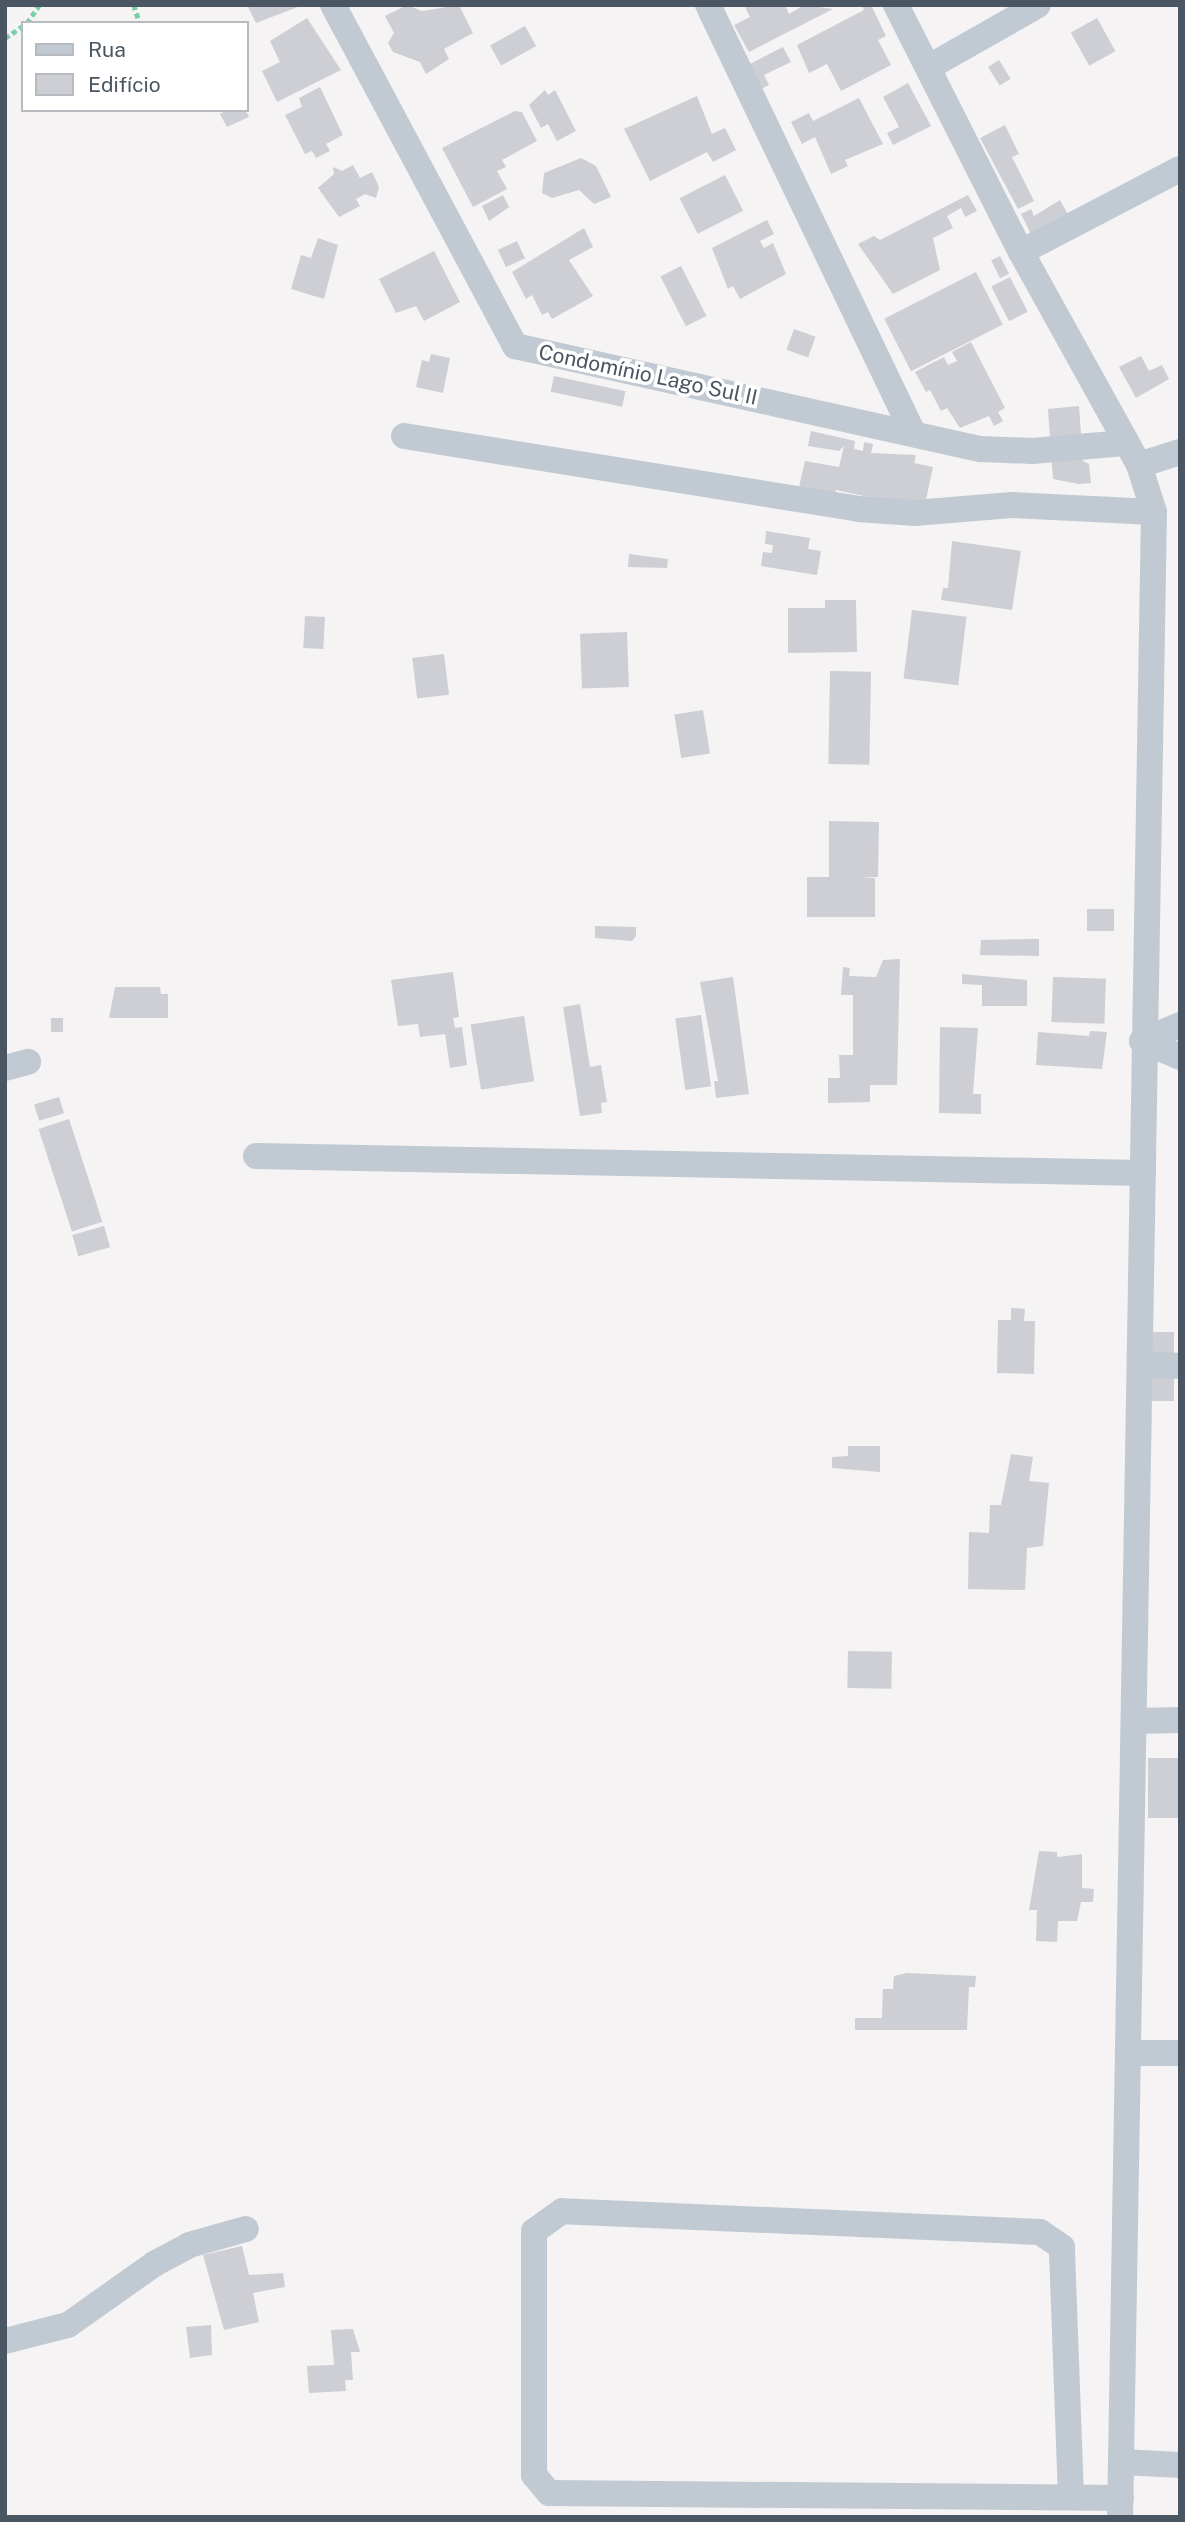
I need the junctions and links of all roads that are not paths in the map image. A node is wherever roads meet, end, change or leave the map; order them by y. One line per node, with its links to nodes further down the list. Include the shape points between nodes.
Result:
1 (333, 5): 8 (street, Condomínio Lago Sul II, via 515,346)
2 (708, 5): 8 (street)
3 (896, 5): 5 (street)
4 (1038, 5): 5 (street)
5 (929, 66): 7 (street)
6 (1180, 169): 7 (street)
7 (1021, 252): 11 (street)
8 (914, 432): 11 (street, Condomínio Lago Sul II, via 1007,452)
9 (404, 436): 12 (street, via 858,509 915,513 1012,505)
10 (1180, 452): 11 (street, Condomínio Lago Sul II)
11 (1132, 454): 12 (street)
12 (1154, 512): 14 (street)
13 (1180, 1025): 14 (street)
14 (1142, 1041): 15 (street); 17 (street)
15 (1180, 1057)
16 (256, 1156): 17 (street)
17 (1143, 1173): 18 (street)
18 (1141, 1366): 19 (street); 21 (street)
19 (1180, 1366)
20 (1180, 1720): 21 (street)
21 (1136, 1721): 22 (street)
22 (1128, 2053): 23 (street); 26 (street)
23 (1180, 2053)
24 (246, 2229): 25 (street, via 189,2245 68,2325)
25 (5, 2341)
26 (1122, 2462): 27 (street); 29 (street)
27 (1180, 2465)
28 (1071, 2497): 28 (street, via 549,2493 534,2475 534,2231 562,2211 1040,2232 1062,2247); 29 (street)
29 (1121, 2508)

